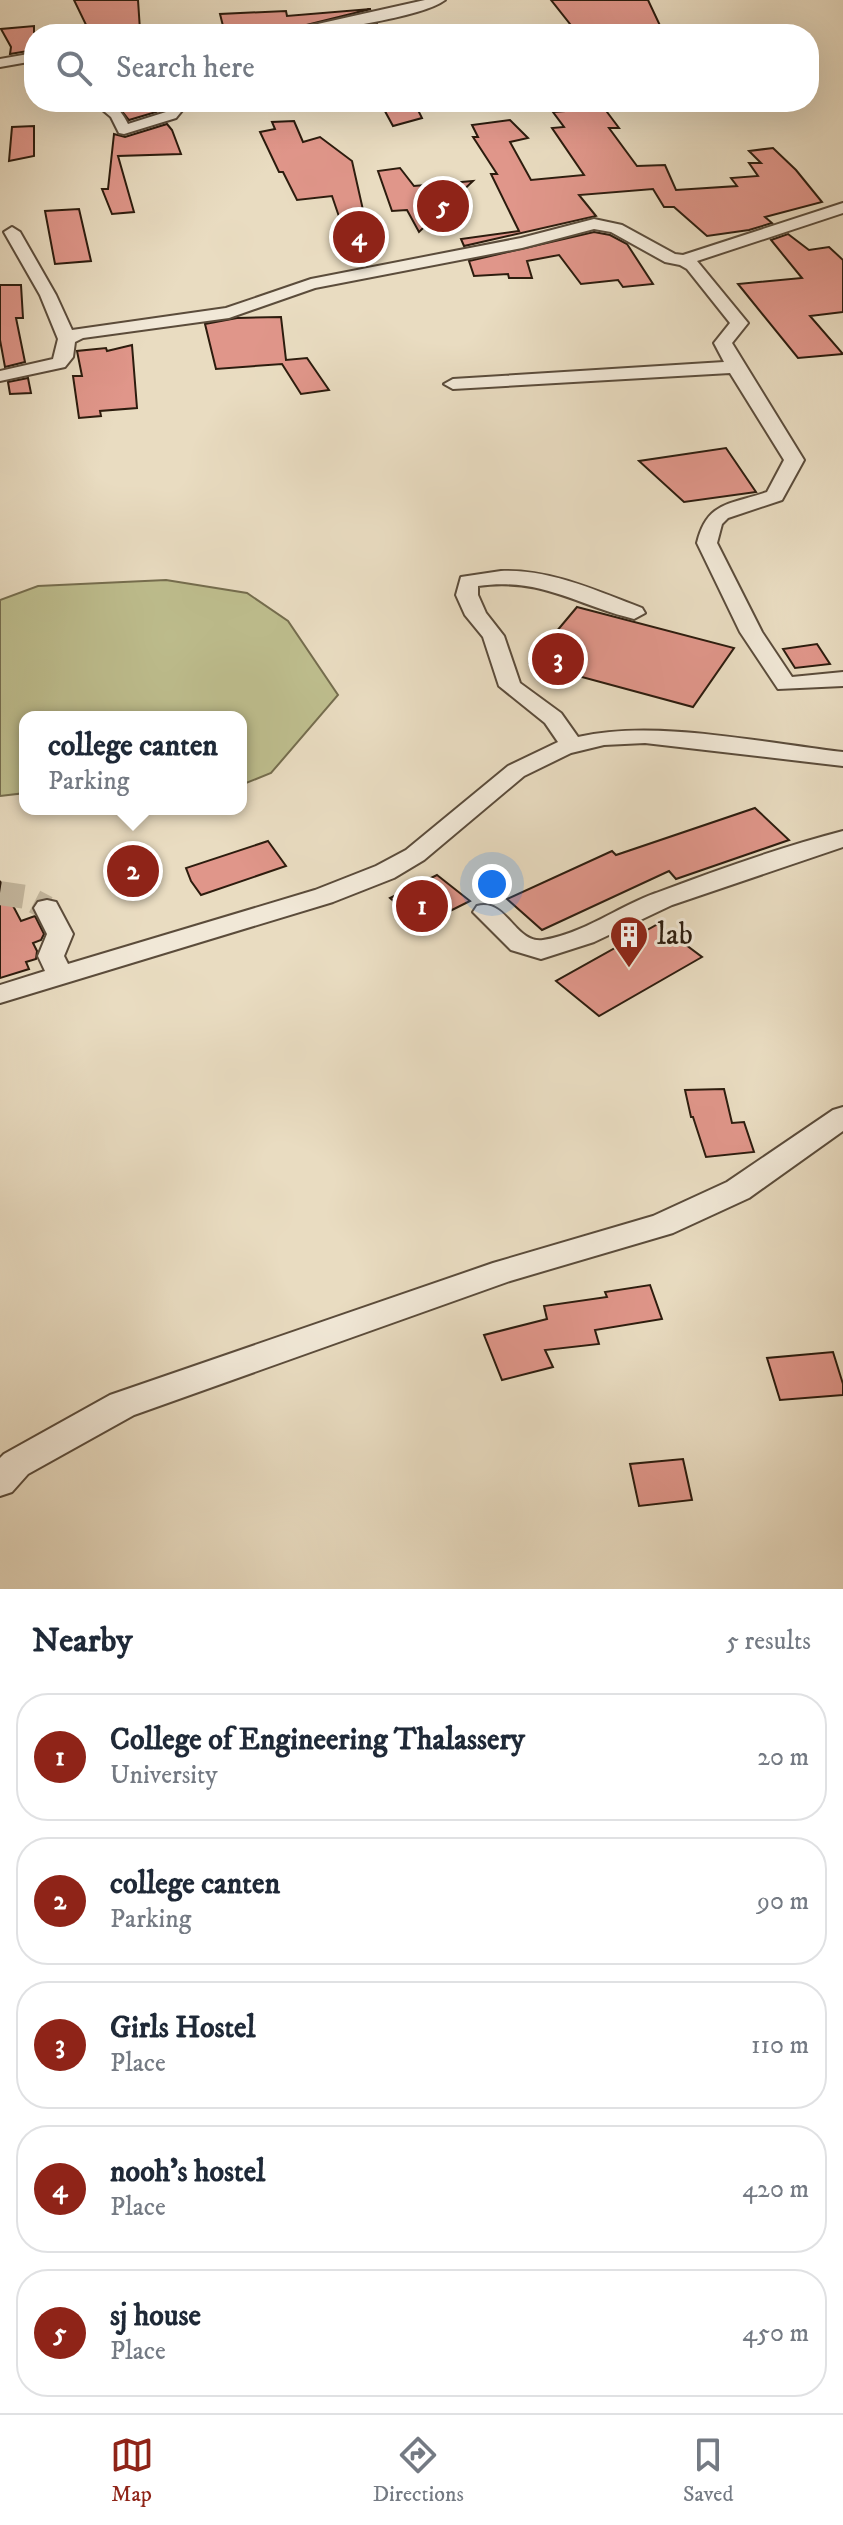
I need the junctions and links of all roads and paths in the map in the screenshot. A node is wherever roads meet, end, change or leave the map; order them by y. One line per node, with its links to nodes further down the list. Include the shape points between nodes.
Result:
1 (439, 0): 2 (street)
2 (334, 24)
3 (24, 59): 4 (street)
4 (0, 63)
5 (113, 112): 6 (street, via 124,130)
6 (174, 112)
7 (843, 208): 9 (street)
8 (12, 232): 10 (street)
9 (684, 260): 10 (street, via 671,259 616,228 594,224 311,284 229,313 79,333); 11 (street, via 739,323 723,343)
10 (67, 339): 12 (street, via 59,363)
11 (735, 367): 13 (street); 15 (street, via 781,431 794,460 775,496 721,514 712,522 707,543 751,632 786,684)
12 (0, 376)
13 (453, 384)
14 (634, 613): 16 (street, via 539,581 511,576 468,581 467,595 493,636 510,686 553,718)
15 (843, 679)
16 (572, 746): 17 (street, via 645,736); 21 (street, via 516,771 415,855 385,872 324,896)
17 (843, 759)
18 (843, 839): 20 (street, via 663,899 585,936 541,950 520,944)
19 (47, 908): 21 (street, via 60,934 51,956)
20 (486, 912)
21 (61, 976): 22 (street)
22 (0, 994)
23 (843, 1117): 24 (street, via 738,1190 662,1225 504,1271 122,1405 16,1464)
24 (0, 1482)

